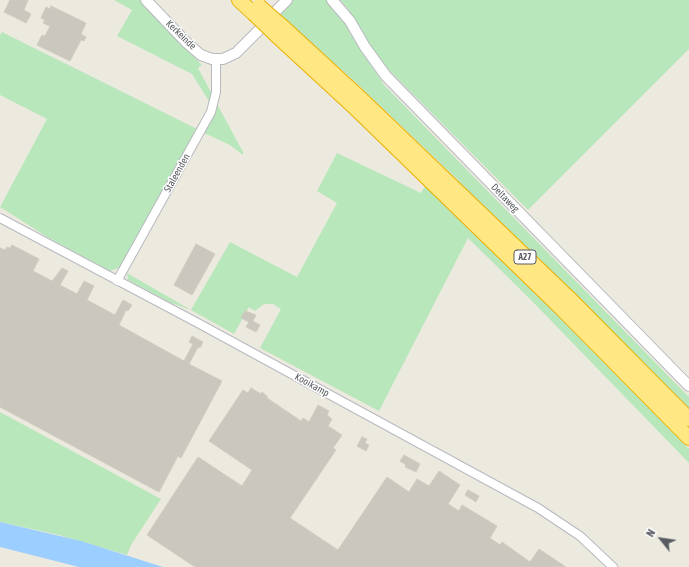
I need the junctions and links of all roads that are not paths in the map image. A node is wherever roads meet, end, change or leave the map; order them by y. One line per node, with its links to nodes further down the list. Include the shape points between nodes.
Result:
1 (146, 0): 9 (street, Kerkeinde, via 201,55)
2 (239, 0): 5 (highway, A27)
3 (287, 0): 6 (street)
4 (332, 0): 12 (street, Deltaweg, via 350,21 386,76)
5 (255, 6): 8 (highway, A27, bridge)
6 (275, 12)
7 (259, 30): 9 (street, via 236,53 223,59)
8 (279, 31): 13 (highway, A27, via 359,97 558,287); 14 (highway, A27, via 555,302)
9 (216, 59): 11 (street, Staleenden, via 216,92 211,112)
10 (0, 218): 11 (street, Kooikamp)
11 (117, 281): 15 (street, Kooikamp, via 538,508 580,536)
12 (689, 386)
13 (689, 419)
14 (689, 438)
15 (613, 567)

